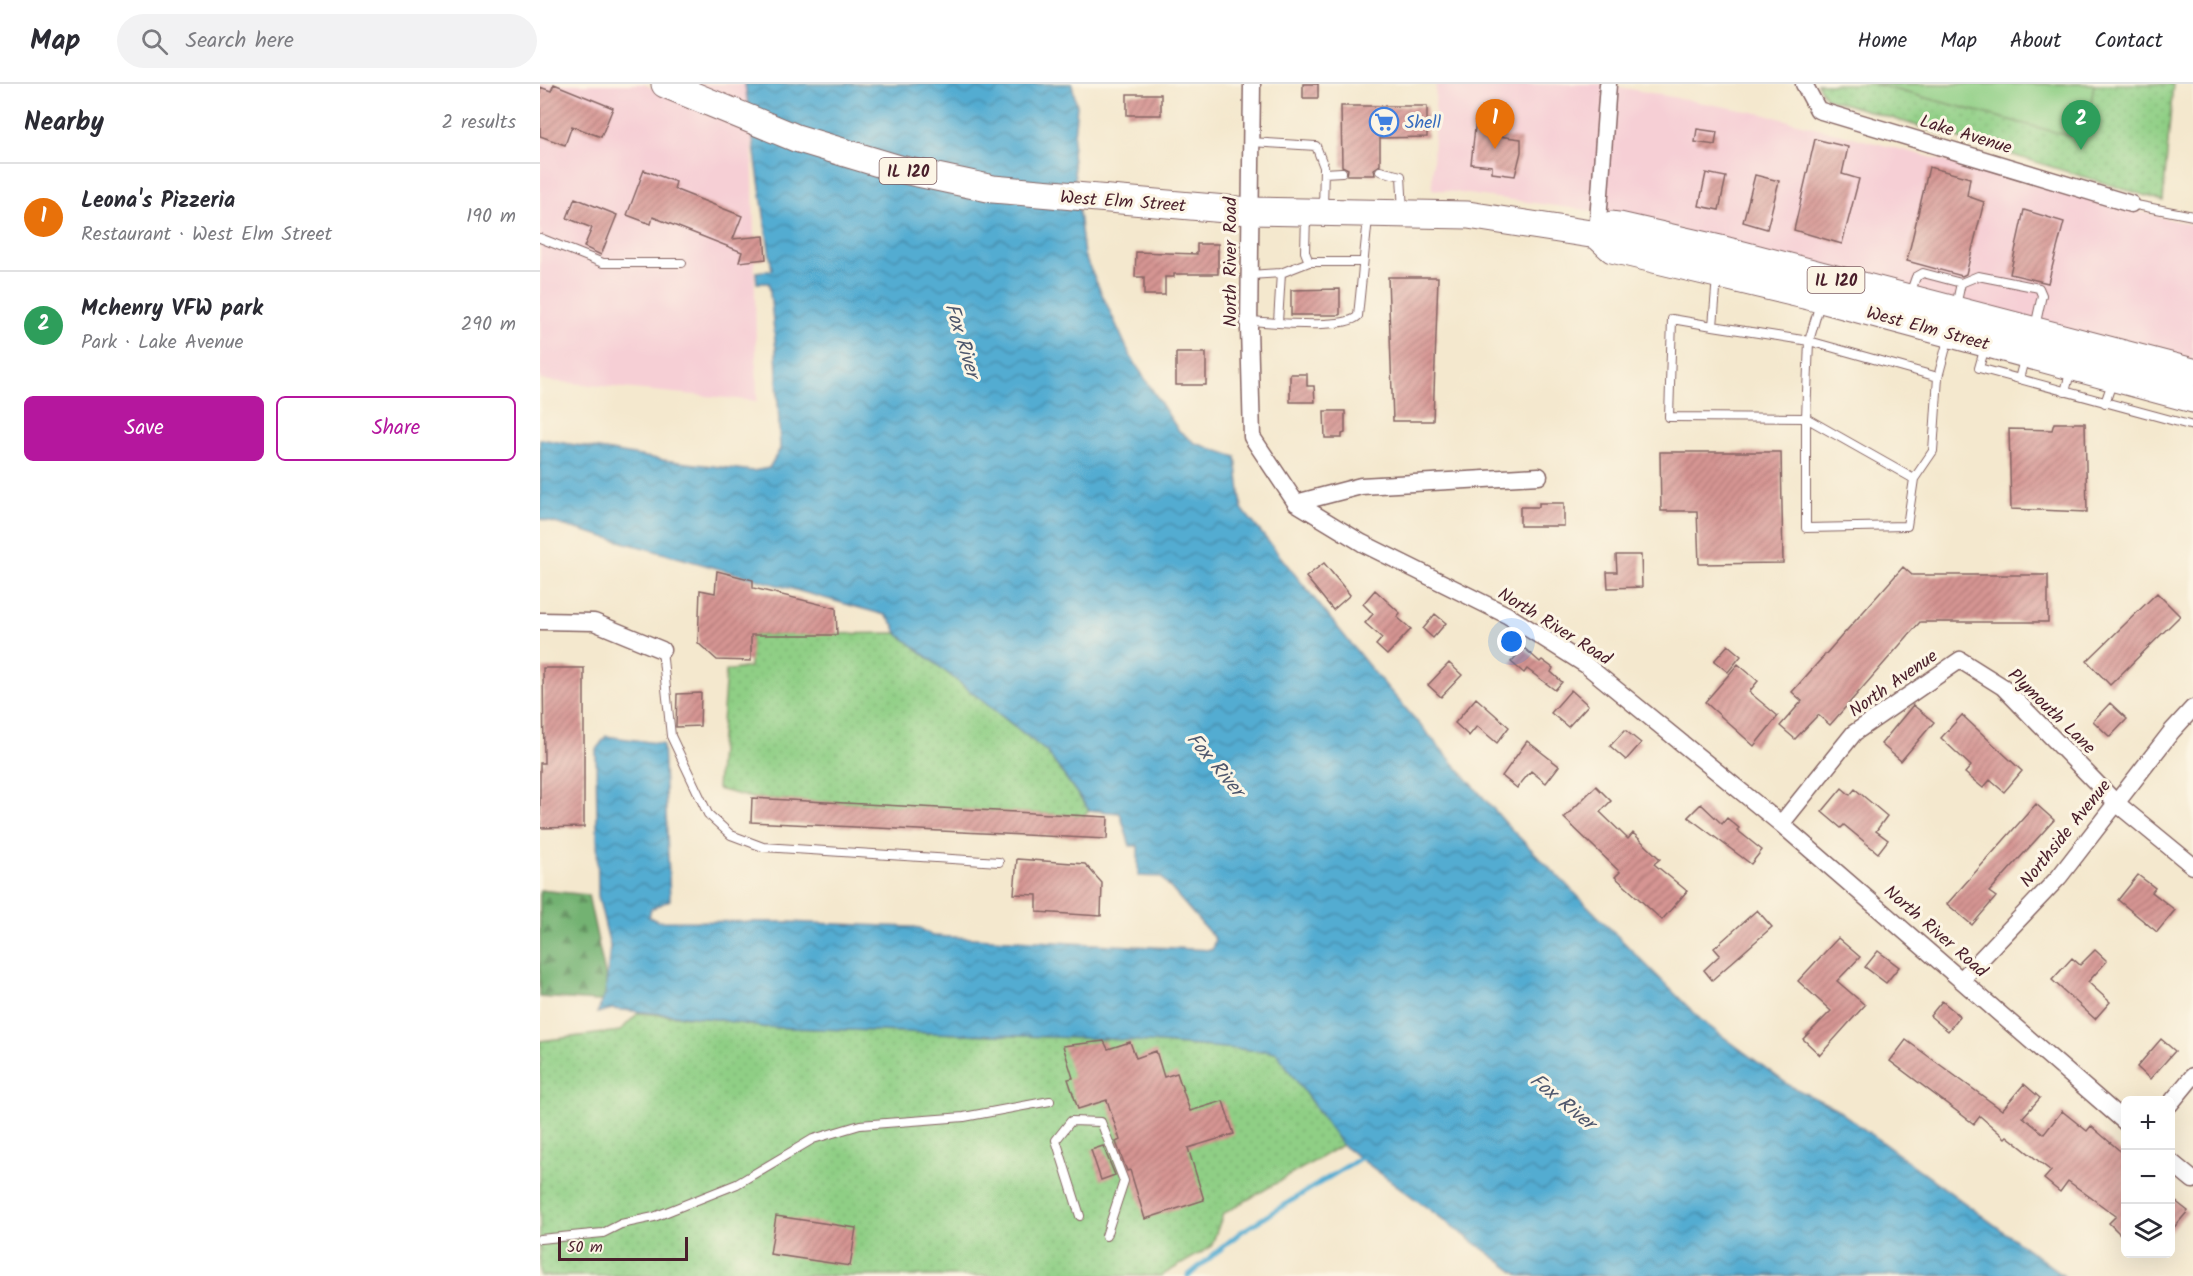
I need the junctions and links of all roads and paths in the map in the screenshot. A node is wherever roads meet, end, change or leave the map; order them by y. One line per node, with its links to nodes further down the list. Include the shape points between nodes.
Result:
1 (1252, 84): 5 (street, North River Road)
2 (1608, 84): 15 (street)
3 (1804, 84): 9 (street, Lake Avenue, via 1818,110)
4 (668, 86): 10 (main road, West Elm Street / IL 120, via 796,138 899,169 993,189)
5 (1251, 142): 8 (lane, via 1316,146); 10 (street, North River Road)
6 (1342, 171): 8 (lane)
7 (1380, 171): 13 (lane, via 1401,176)
8 (1324, 173): 11 (lane)
9 (2131, 204): 14 (lane)
10 (1250, 212): 11 (main road, West Elm Street / IL 120); 22 (street, North River Road)
11 (1315, 213): 12 (main road, West Elm Street / IL 120); 17 (lane, via 1305,252)
12 (1369, 213): 13 (main road, West Elm Street / IL 120); 18 (lane)
13 (1403, 214): 15 (main road, West Elm Street / IL 120, via 1468,215)
14 (2193, 216)
15 (1597, 235): 19 (main road, West Elm Street / IL 120, via 1612,225 1619,226)
16 (540, 238): 20 (lane, via 603,263)
17 (1309, 262): 18 (lane); 21 (lane)
18 (1364, 262): 27 (lane, via 1358,316 1354,320)
19 (1720, 262): 24 (main road, West Elm Street / IL 120); 29 (lane)
20 (682, 263)
21 (1281, 273): 22 (lane); 27 (lane)
22 (1249, 275): 26 (street, North River Road)
23 (1961, 283): 25 (lane, via 1923,273 1916,278); 28 (lane); 32 (lane, via 1978,276 2039,288 2042,296)
24 (1824, 289): 25 (main road, West Elm Street / IL 120); 30 (lane)
25 (1905, 310): 28 (main road, West Elm Street / IL 120)
26 (1249, 321): 27 (lane); 43 (street, North River Road, via 1252,437)
27 (1278, 322)
28 (1952, 323): 32 (main road, West Elm Street / IL 120); 32 (main road, West Elm Street / IL 120, via 1986,344); 34 (lane)
29 (1713, 326): 30 (lane); 39 (lane, via 1672,320 1669,417)
30 (1809, 341): 34 (lane); 39 (lane)
31 (2074, 353): 32 (main road, West Elm Street / IL 120); 33 (main road, West Elm Street / IL 120); 35 (main road, West Elm Street / IL 120); 36 (lane)
32 (2026, 354): 36 (lane)
33 (2193, 372)
34 (1938, 376): 42 (lane, via 1933,451)
35 (2114, 377): 37 (main road, West Elm Street / IL 120); 38 (lane)
36 (2065, 392): 38 (lane)
37 (2193, 399)
38 (2105, 403): 40 (lane)
39 (1806, 418): 42 (lane); 42 (lane, via 1806,528 1907,526)
40 (2193, 426)
41 (1539, 476): 43 (street, via 1361,486)
42 (1914, 479)
43 (1296, 503): 49 (street, North River Road, via 1362,543 1507,615 1586,665)
44 (540, 621): 45 (street, via 594,622)
45 (662, 650): 50 (lane, via 671,736 708,814 731,835 763,847)
46 (1960, 660): 48 (street, Plymouth Lane, via 2003,687); 49 (street, North Avenue, via 1854,733)
47 (2193, 708): 48 (street, Northside Avenue)
48 (2115, 802): 51 (street, Plymouth Lane); 52 (street, Northside Avenue, via 2059,877)
49 (1782, 824): 52 (street, North River Road)
50 (999, 862)
51 (2193, 866)
52 (1962, 979): 56 (street, North River Road)
53 (2193, 1076): 54 (street)
54 (2175, 1098)
55 (1050, 1101): 61 (lane, via 964,1118 860,1125 813,1139 737,1184 654,1217 621,1224 603,1233)
56 (2121, 1119)
57 (2175, 1165): 58 (street)
58 (2193, 1180)
59 (1080, 1216): 60 (lane, via 1056,1140 1071,1121 1101,1122 1124,1181)
60 (1106, 1236)
61 (540, 1239)

